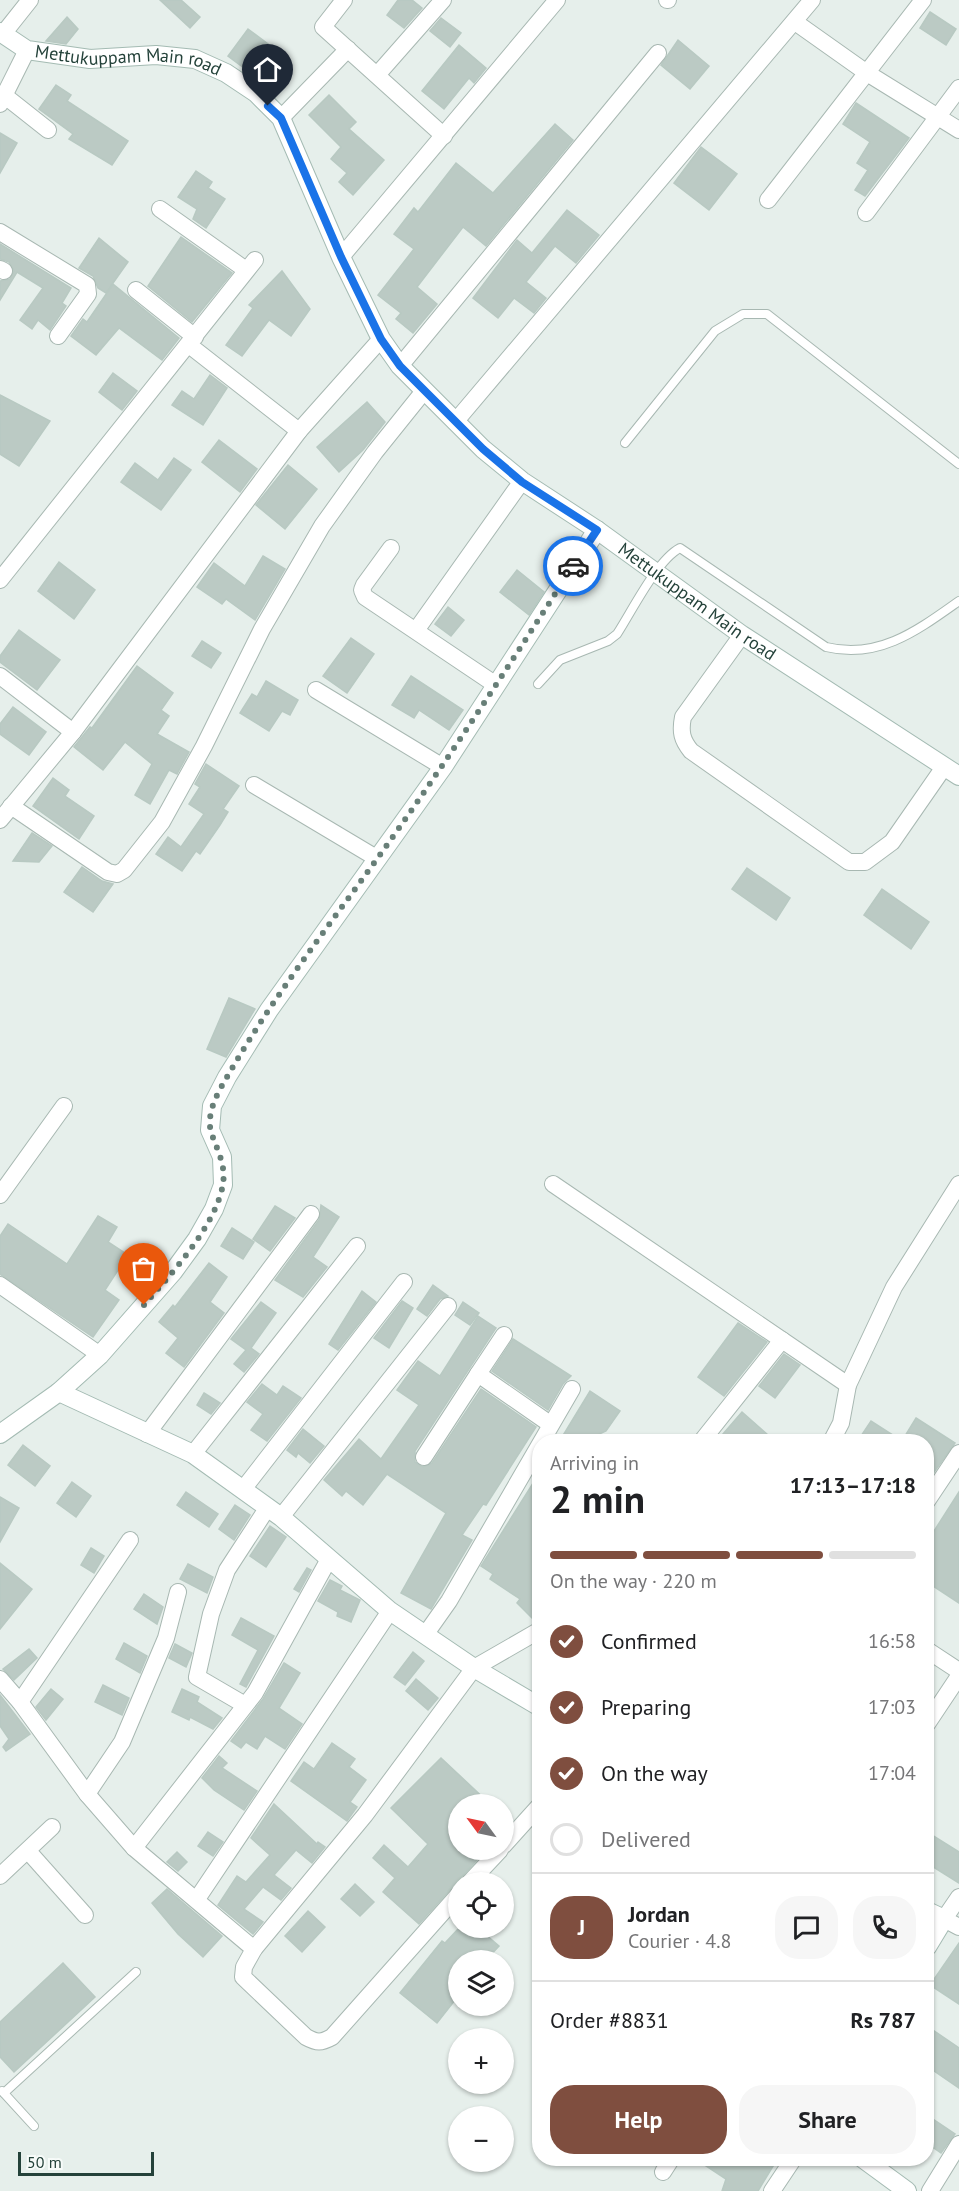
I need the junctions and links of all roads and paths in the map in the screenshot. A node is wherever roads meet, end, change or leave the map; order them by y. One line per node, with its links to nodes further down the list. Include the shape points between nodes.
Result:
1 (30, 0): 8 (street)
2 (344, 0): 9 (street, via 323,27)
3 (443, 0): 13 (street)
4 (558, 0): 20 (street)
5 (812, 0): 7 (street)
6 (923, 0): 12 (street)
7 (795, 22): 12 (street); 32 (street)
8 (2, 33): 10 (street, Mettukuppam Main road)
9 (348, 49): 13 (street); 17 (street)
10 (27, 50): 15 (street); 17 (street, Mettukuppam Main road, via 90,59 156,55 195,59 256,93)
11 (658, 53): 30 (street)
12 (867, 73): 16 (street); 21 (street)
13 (377, 75): 20 (street)
14 (959, 87): 16 (street)
15 (2, 100): 18 (street)
16 (937, 116): 19 (street); 23 (street)
17 (281, 118): 25 (street, Mettukuppam Main road)
18 (48, 130)
19 (959, 130)
20 (444, 136): 25 (street)
21 (768, 200)
22 (160, 209): 29 (street, via 250,265)
23 (866, 213)
24 (0, 232): 27 (street, via 87,285 88,294)
25 (341, 257): 28 (street, Mettukuppam Main road)
26 (136, 290): 29 (street)
27 (58, 336)
28 (381, 339): 30 (street, Mettukuppam Main road); 33 (street)
29 (192, 341): 33 (street); 40 (street)
30 (400, 366): 31 (street, Mettukuppam Main road)
31 (424, 391): 32 (street, Mettukuppam Main road); 52 (street, via 322,526 262,629 162,822 124,870 117,874 108,872)
32 (456, 422): 36 (street, Mettukuppam Main road)
33 (299, 431): 48 (street)
34 (625, 443): 35 (lane, via 715,331 743,314 767,314)
35 (959, 464)
36 (522, 482): 37 (street, Mettukuppam Main road); 42 (street)
37 (597, 530): 39 (street, Mettukuppam Main road); 46 (street)
38 (391, 548): 42 (street, via 364,585 363,594)
39 (656, 573): 41 (lane, via 672,552 680,548 826,647 853,651 879,648 908,637); 43 (street, Mettukuppam Main road); 45 (lane, via 617,634 560,660)
40 (0, 580)
41 (959, 601)
42 (417, 629): 46 (street)
43 (742, 635): 50 (street, Mettukuppam Main road); 50 (street, via 683,717 684,743 849,862 865,862 892,842)
44 (0, 676): 48 (street)
45 (538, 684)
46 (496, 685): 49 (street)
47 (316, 690): 49 (street)
48 (73, 732): 52 (street)
49 (443, 767): 54 (street)
50 (951, 771)
51 (254, 785): 54 (street)
52 (11, 806): 53 (street)
53 (0, 820)
54 (378, 859): 66 (street, via 269,1010 212,1106 210,1130 222,1157 223,1185 214,1209 173,1272)
55 (64, 1106): 58 (street)
56 (959, 1184): 68 (street, via 904,1268)
57 (553, 1185): 65 (street)
58 (0, 1195)
59 (311, 1214): 73 (street)
60 (357, 1246): 78 (street)
61 (404, 1282): 81 (street)
62 (0, 1285): 66 (street)
63 (448, 1306): 83 (street)
64 (504, 1335): 67 (street)
65 (782, 1340): 68 (street); 75 (street)
66 (100, 1355): 70 (street)
67 (478, 1374): 71 (street); 80 (street)
68 (848, 1384): 76 (street)
69 (572, 1389): 71 (street)
70 (59, 1392): 72 (street); 73 (street)
71 (550, 1424): 74 (street)
72 (0, 1434)
73 (147, 1434): 78 (street)
74 (544, 1434)
75 (706, 1434)
76 (835, 1434)
77 (959, 1453): 82 (street)
78 (193, 1454): 81 (street)
79 (532, 1456): 88 (street, via 449,1601)
80 (424, 1457)
81 (244, 1488): 83 (street)
82 (934, 1490)
83 (275, 1512): 85 (street); 97 (street, via 227,1570 197,1677)
84 (130, 1540): 95 (street)
85 (329, 1559): 87 (street); 97 (street)
86 (178, 1592): 99 (street, via 166,1638 122,1742)
87 (390, 1611): 88 (street); 109 (street)
88 (425, 1635): 91 (street)
89 (532, 1635): 91 (street)
90 (934, 1655): 92 (street)
91 (474, 1668): 96 (street); 115 (street, via 365,1815)
92 (959, 1671)
93 (959, 1676): 98 (street)
94 (0, 1679): 95 (street)
95 (20, 1702): 99 (street)
96 (532, 1702)
97 (245, 1705): 103 (street)
98 (934, 1714)
99 (87, 1794): 103 (street)
100 (532, 1814): 102 (street)
101 (52, 1827): 104 (street)
102 (514, 1834)
103 (134, 1848): 109 (street)
104 (28, 1851): 107 (street); 112 (street)
105 (491, 1860): 106 (street)
106 (479, 1872)
107 (0, 1876)
108 (959, 1897): 113 (street)
109 (197, 1899): 115 (street)
110 (448, 1906): 115 (street, via 332,2037 323,2042 306,2037 244,1980 242,1972)
111 (934, 1914): 113 (street)
112 (85, 1915)
113 (952, 1923): 114 (street)
114 (934, 1940)
115 (254, 1949)
116 (136, 1972): 117 (lane)
117 (2, 2091): 118 (lane)
118 (34, 2126)
119 (959, 2144): 124 (street)
120 (789, 2166): 122 (street)
121 (873, 2166): 123 (street)
122 (772, 2191)
123 (907, 2191)
124 (930, 2191)

